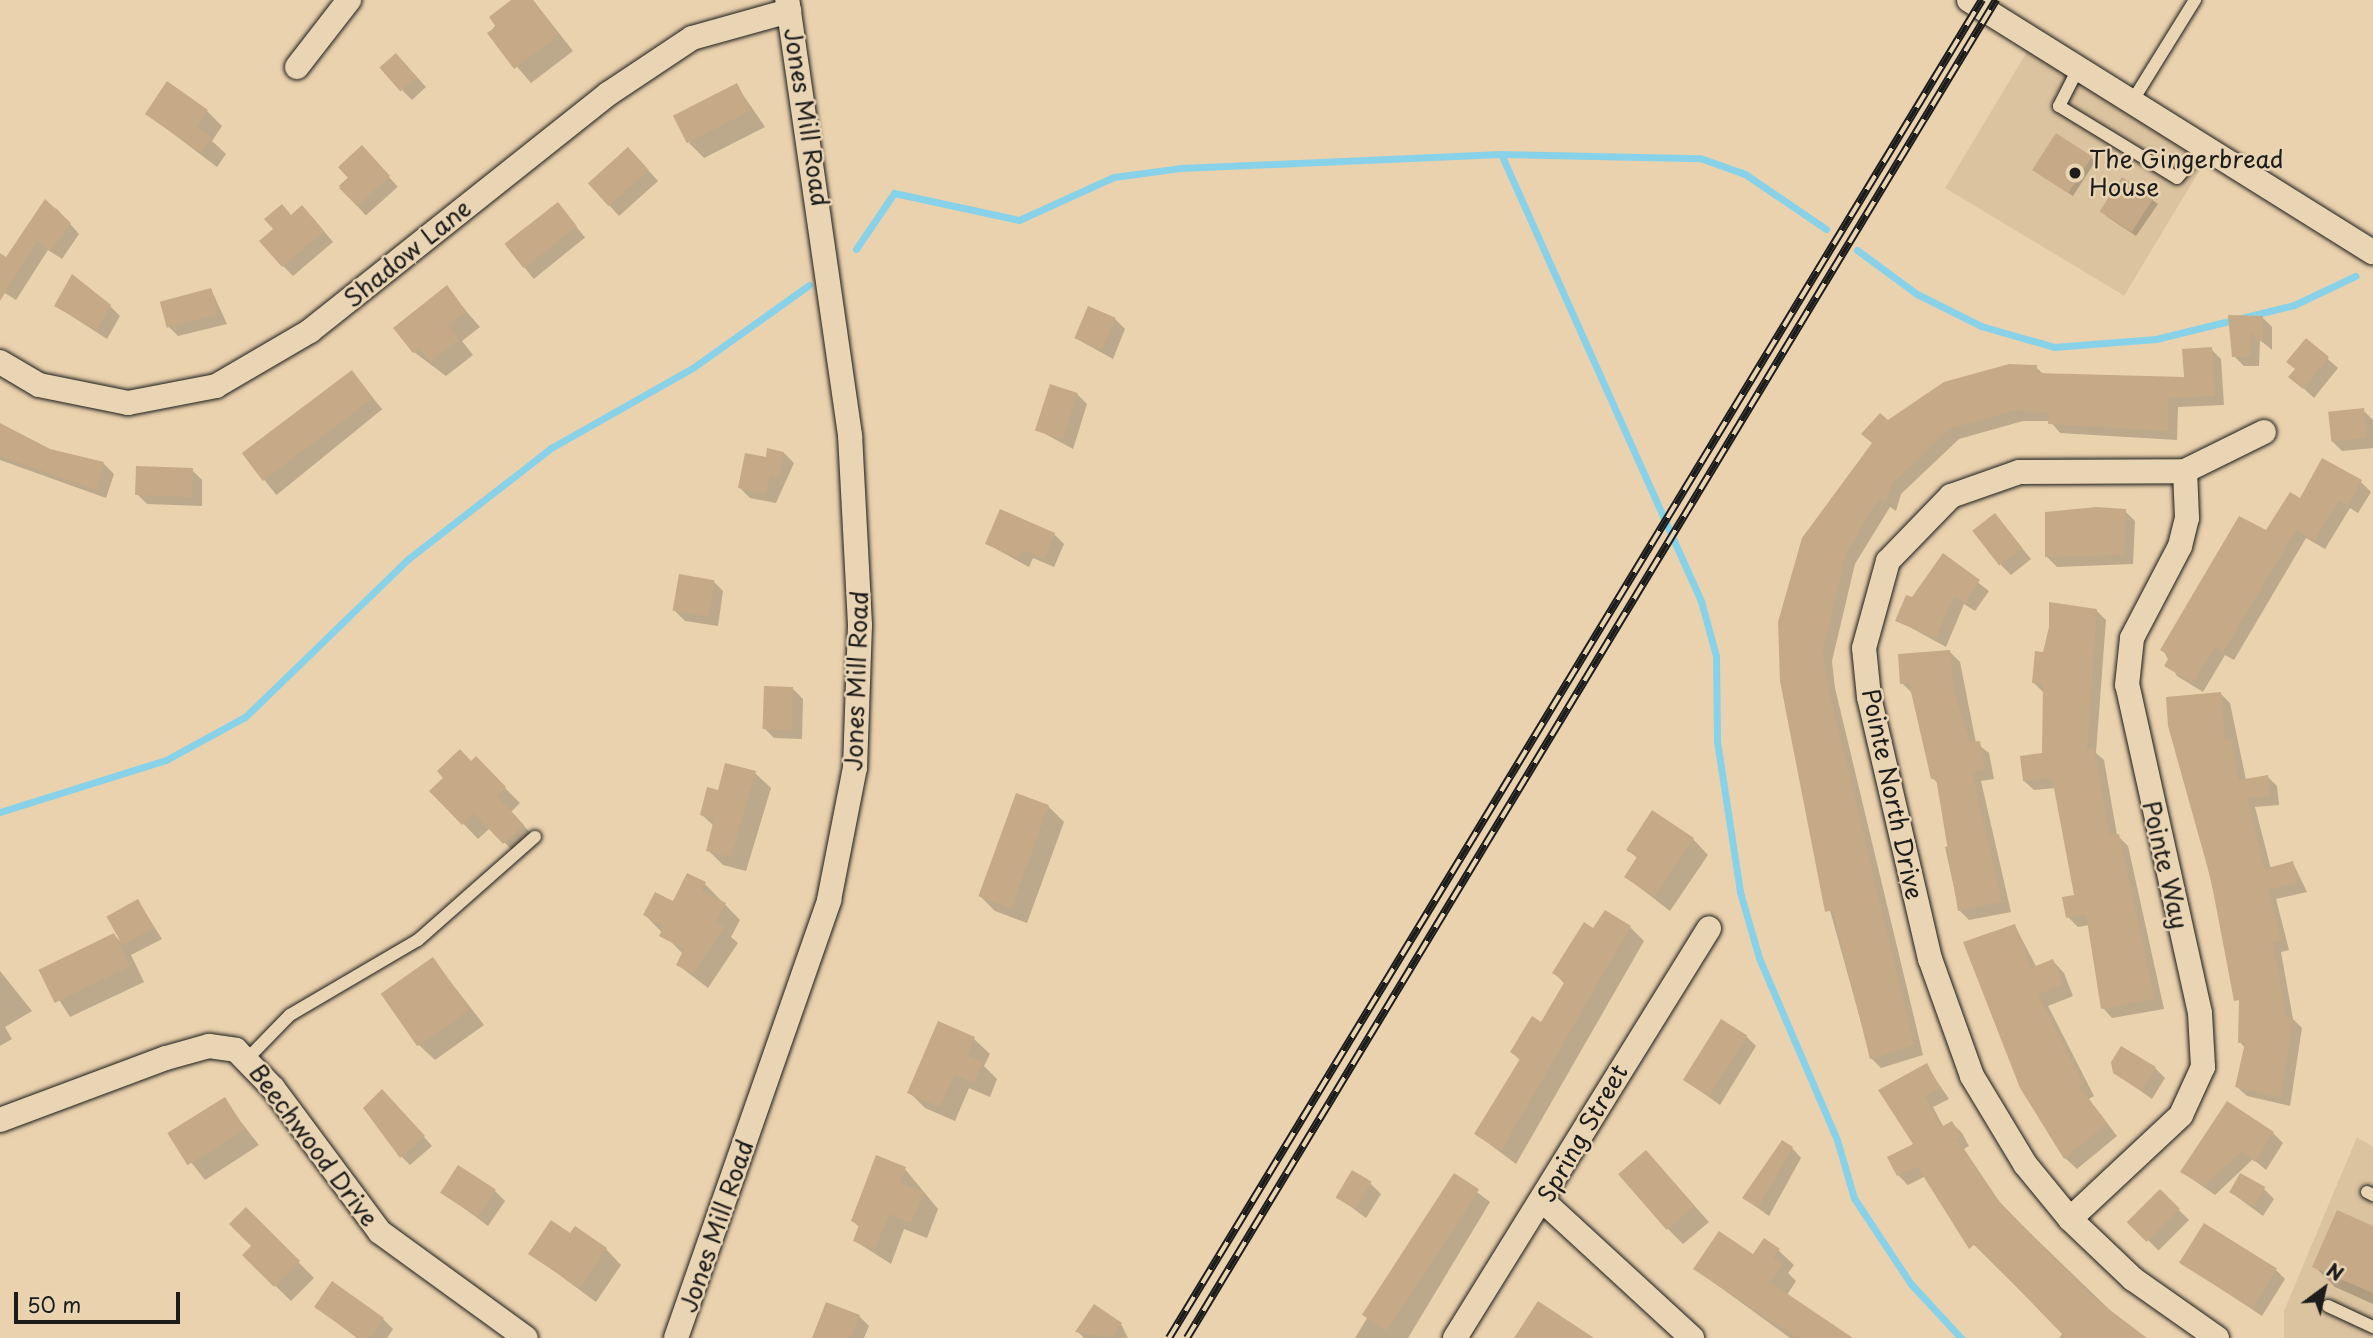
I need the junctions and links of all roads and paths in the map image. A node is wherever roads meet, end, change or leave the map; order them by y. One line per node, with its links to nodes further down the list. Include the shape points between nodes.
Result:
1 (349, 0): 5 (street)
2 (1969, 0): 6 (street)
3 (2195, 0): 7 (lane)
4 (788, 5): 10 (street, Shadow Lane, via 692,38 629,80 310,331 228,381 128,403 39,385); 22 (street, Jones Mill Road, via 850,435 860,625 855,768 829,901)
5 (297, 67)
6 (2079, 67): 7 (street); 8 (lane, via 2059,106 2070,113 2177,178)
7 (2133, 100): 8 (street)
8 (2206, 145): 9 (street)
9 (2373, 253)
10 (0, 362)
11 (2264, 432): 12 (street, Pointe North Drive)
12 (2185, 471): 18 (street, Pointe Way, via 2187,518 2180,546 2132,638 2127,685 2200,1013 2203,1067 2180,1115); 18 (street, Pointe North Drive, via 2019,472 1951,496 1888,561 1864,648 1869,697 1948,1019 1996,1119)
13 (535, 837): 15 (lane, via 418,940 289,1015)
14 (1709, 928): 17 (street, Spring Street)
15 (248, 1058): 16 (street, Beechwood Drive, via 209,1046); 21 (street, Beechwood Drive, via 380,1232)
16 (0, 1120)
17 (1542, 1200): 23 (street, Spring Street); 24 (street)
18 (2070, 1219): 25 (street, Pointe North Drive, via 2133,1279)
19 (2328, 1306): 20 (lane)
20 (2373, 1327)
21 (526, 1338)
22 (676, 1338)
23 (1455, 1338)
24 (1692, 1338)
25 (2217, 1338)

